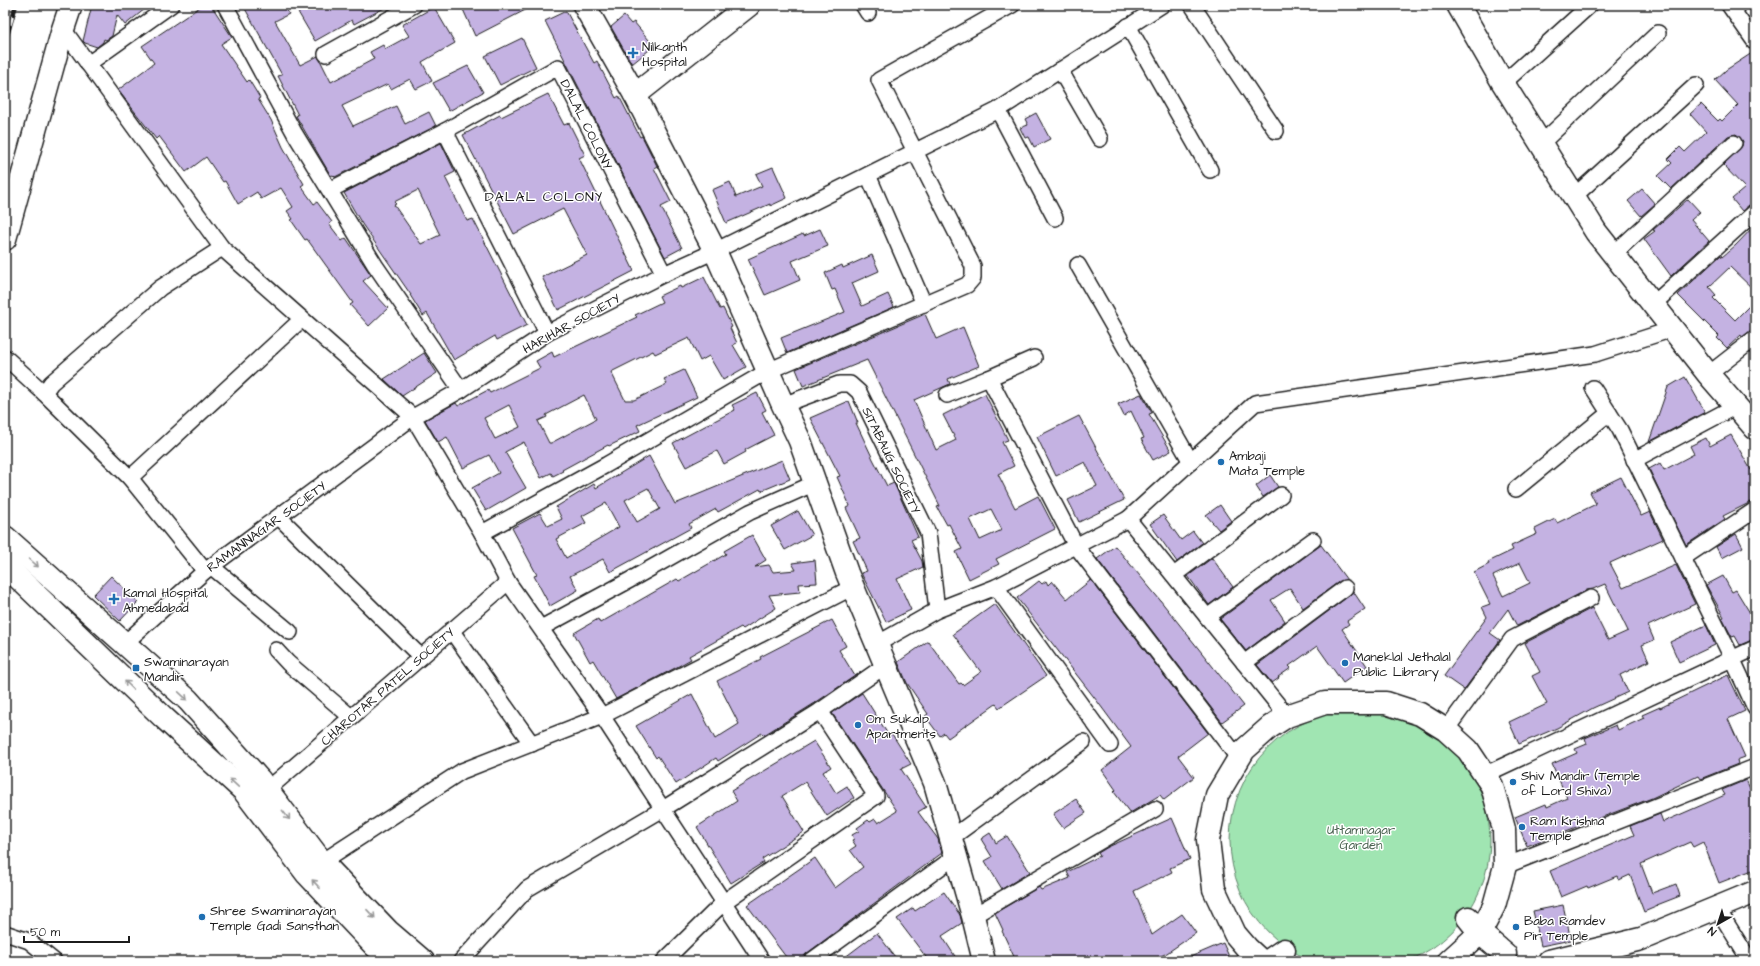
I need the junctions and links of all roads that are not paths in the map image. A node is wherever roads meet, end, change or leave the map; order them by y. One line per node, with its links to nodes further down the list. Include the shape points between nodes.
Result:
1 (71, 5): 15 (street)
2 (171, 5): 19 (street)
3 (225, 5): 33 (street, via 295,134)
4 (414, 5): 18 (street)
5 (584, 5): 23 (street)
6 (749, 5): 23 (street)
7 (1012, 5): 30 (street, via 879,80)
8 (1162, 5): 14 (street, HARIHAR SOCIETY)
9 (1192, 5): 26 (street)
10 (1458, 5): 46 (street, via 1503,83 1596,232)
11 (1467, 5): 21 (street)
12 (1590, 5): 21 (street)
13 (1729, 5): 17 (street)
14 (1128, 26): 20 (street, HARIHAR SOCIETY); 31 (street)
15 (63, 29): 19 (street); 37 (street)
16 (1658, 33): 27 (street)
17 (1755, 42)
18 (326, 54)
19 (88, 64): 38 (street)
20 (1060, 70): 24 (street, HARIHAR SOCIETY); 28 (street)
21 (1509, 78): 27 (street)
22 (1696, 85): 34 (street)
23 (635, 95): 40 (street)
24 (998, 110): 30 (street, HARIHAR SOCIETY); 36 (street)
25 (445, 131): 33 (street); 42 (street, DALAL COLONY, via 558,67); 47 (street)
26 (1276, 131)
27 (1547, 138): 34 (street)
28 (1100, 139)
29 (1734, 143): 39 (street)
30 (916, 151): 32 (street, HARIHAR SOCIETY); 44 (street, via 973,266 974,278 967,285)
31 (1210, 170)
32 (868, 175): 40 (street, HARIHAR SOCIETY); 44 (street)
33 (330, 190): 55 (street, via 375,265)
34 (1580, 191): 39 (street)
35 (1755, 212): 43 (street)
36 (1054, 218)
37 (5, 239)
38 (222, 248): 45 (street); 56 (street, via 160,288 51,383)
39 (1620, 249): 43 (street)
40 (714, 251): 42 (street, HARIHAR SOCIETY); 52 (street)
41 (1078, 264): 64 (street)
42 (664, 274): 47 (street, HARIHAR SOCIETY)
43 (1659, 299): 51 (street)
44 (924, 304): 52 (street)
45 (302, 319): 61 (street); 65 (street)
46 (1673, 329): 59 (street, via 1708,374); 64 (street, via 1595,354 1256,403)
47 (547, 333): 55 (street, HARIHAR SOCIETY)
48 (1755, 338): 51 (street)
49 (5, 357): 56 (street)
50 (1034, 358): 53 (street)
51 (1714, 370): 59 (street)
52 (768, 371): 58 (street); 73 (street)
53 (989, 378): 57 (street); 75 (street)
54 (1593, 388): 60 (street)
55 (461, 390): 61 (street, HARIHAR SOCIETY)
56 (44, 393): 65 (street)
57 (946, 395)
58 (782, 405): 66 (street, via 800,441); 86 (street, SITABAUG SOCIETY, via 839,384 850,384 859,392 928,533)
59 (1746, 410): 62 (street); 63 (street)
60 (1609, 413): 63 (street); 67 (street)
61 (413, 417): 70 (street, RAMANNAGAR SOCIETY); 73 (street)
62 (1755, 428)
63 (1634, 460): 76 (street)
64 (1191, 462): 71 (street)
65 (130, 478): 78 (street)
66 (815, 483): 82 (street); 88 (street, via 750,512)
67 (1516, 489)
68 (1281, 496): 79 (street)
69 (1755, 510): 76 (street)
70 (279, 517): 78 (street, RAMANNAGAR SOCIETY); 95 (street)
71 (1128, 519): 75 (street); 79 (street)
72 (5, 537): 91 (street, one-way to 91)
73 (485, 538): 80 (street); 85 (street)
74 (1313, 540): 87 (street)
75 (1076, 546): 81 (street); 108 (street)
76 (1683, 558): 96 (street)
77 (5, 565): 125 (street, one-way to 77, via 374,945 307,874 244,792)
78 (208, 569): 90 (street); 91 (street, RAMANNAGAR SOCIETY)
79 (1174, 575): 87 (street)
80 (508, 582): 85 (street); 89 (street, CHAROTAR PATEL SOCIETY)
81 (996, 587): 86 (street); 107 (street)
82 (853, 588): 92 (street); 101 (street)
83 (1345, 588): 97 (street)
84 (1591, 598): 104 (street, via 1512,639)
85 (524, 604): 88 (street)
86 (937, 610): 92 (street)
87 (1207, 617): 97 (street)
88 (541, 628): 101 (street)
89 (452, 630): 95 (street, CHAROTAR PATEL SOCIETY); 106 (street)
90 (290, 632)
91 (125, 643): 111 (street, one-way to 111, via 188,700)
92 (877, 644): 98 (street)
93 (1755, 648): 96 (street)
94 (276, 650): 103 (street)
95 (421, 657): 103 (street, CHAROTAR PATEL SOCIETY)
96 (1733, 660): 99 (street); 110 (street)
97 (1244, 663): 102 (street)
98 (886, 665): 100 (street); 114 (street, via 934,782)
99 (1755, 708)
100 (820, 710): 113 (street); 118 (street, via 876,796)
101 (602, 716): 106 (street); 113 (street)
102 (1288, 716): 104 (street, via 1325,703 1386,703 1420,714); 108 (street, via 1270,727 1244,750)
103 (352, 717): 111 (street, CHAROTAR PATEL SOCIETY)
104 (1446, 730): 110 (street, via 1468,750)
105 (1083, 742): 114 (street)
106 (532, 744): 115 (street, via 462,771)
107 (1110, 745)
108 (1239, 759): 132 (street, via 1217,795 1208,840 1214,889 1236,934)
109 (1755, 767): 116 (street)
110 (1484, 775): 116 (street, via 1492,786 1504,829)
111 (267, 790): 115 (street, one-way to 115)
112 (1155, 809): 120 (street)
113 (663, 810): 118 (street); 127 (street, via 527,889)
114 (953, 847): 120 (street); 130 (street)
115 (322, 862): 126 (street, one-way to 126, via 388,931)
116 (1505, 866): 121 (street, via 1494,906)
117 (1755, 892): 119 (street)
118 (724, 902): 128 (street); 129 (street)
119 (1717, 908): 134 (street, via 1641,939); 135 (street)
120 (973, 916): 131 (street)
121 (1479, 922): 123 (street); 133 (street)
122 (5, 933): 124 (street, via 29,941)
123 (1507, 958)
124 (54, 961)
125 (393, 961)
126 (424, 961)
127 (461, 961)
128 (664, 961)
129 (762, 961)
130 (811, 961)
131 (984, 961)
132 (1261, 961)
133 (1449, 961)
134 (1549, 961)
135 (1750, 961)

